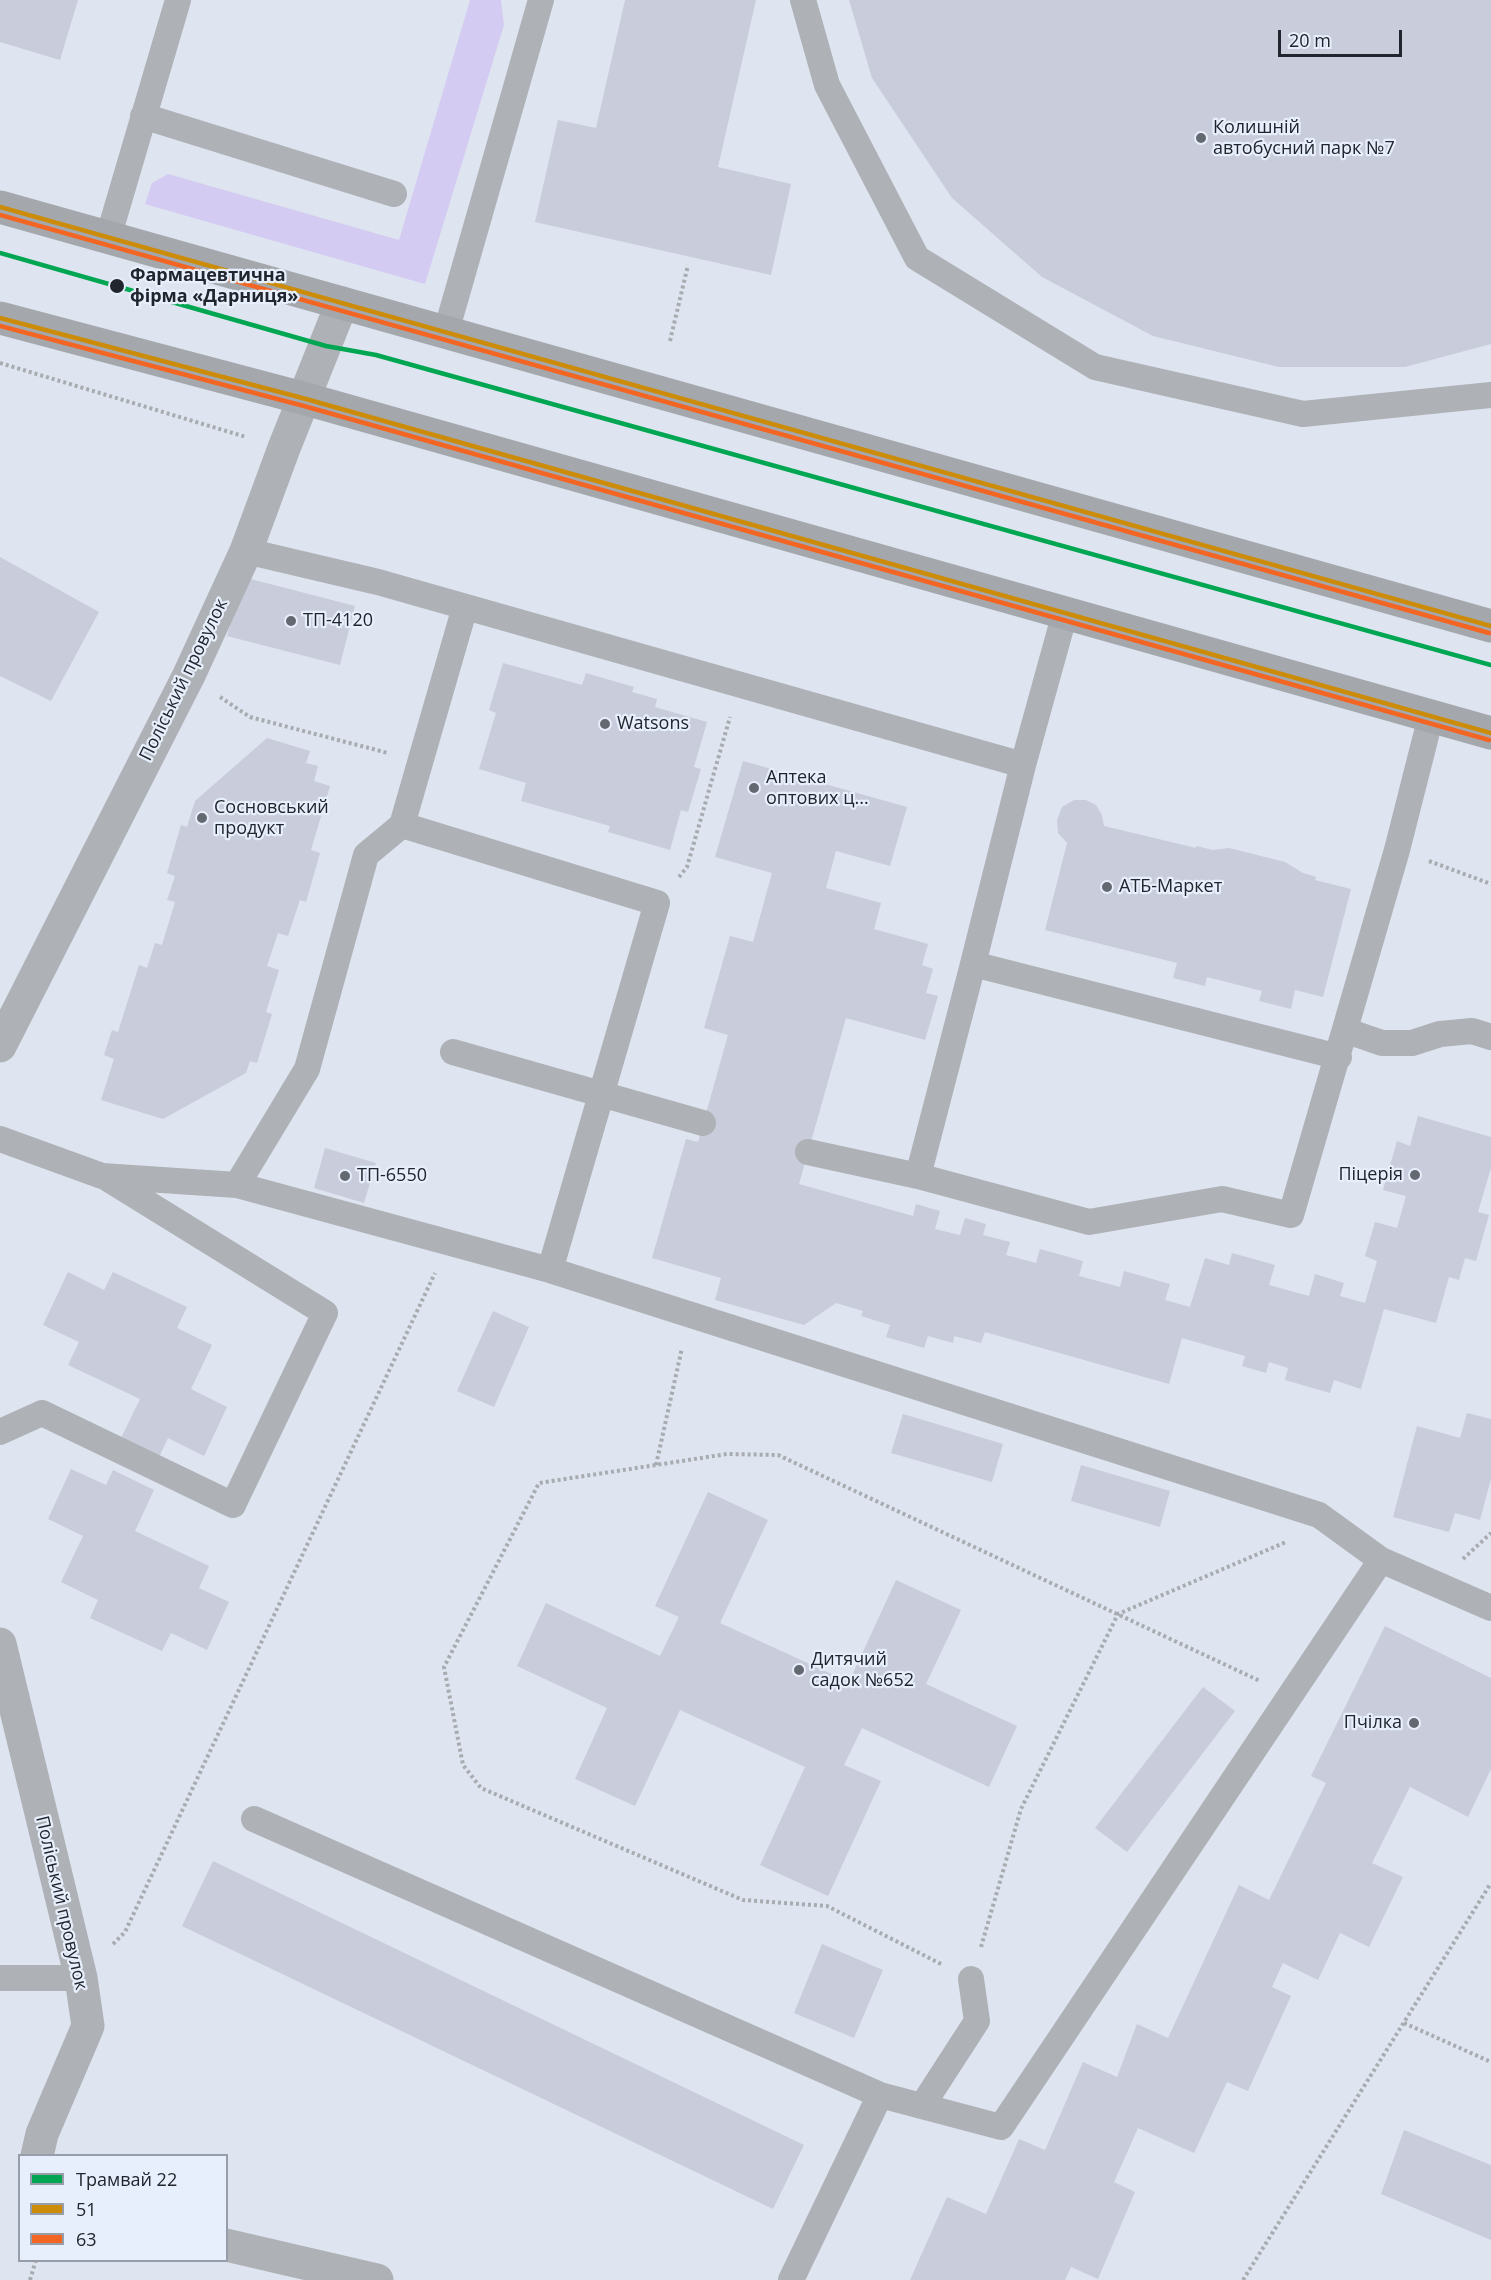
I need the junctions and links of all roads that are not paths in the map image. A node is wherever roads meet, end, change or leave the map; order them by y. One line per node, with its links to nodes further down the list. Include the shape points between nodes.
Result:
1 (178, 0): 4 (lane)
2 (541, 0): 10 (lane)
3 (803, 0): 11 (lane, via 827,85 917,258 1095,367 1304,414)
4 (142, 116): 5 (lane); 7 (lane)
5 (394, 194)
6 (0, 207): 7 (main road)
7 (108, 238): 8 (main road)
8 (342, 303): 10 (main road); 12 (street, Поліський провулок)
9 (0, 318): 12 (main road)
10 (446, 332): 16 (main road)
11 (1491, 395)
12 (306, 399): 13 (street, Поліський провулок); 15 (main road)
13 (246, 551): 14 (lane); 24 (street, Поліський провулок, via 189,675)
14 (465, 607): 19 (lane); 20 (lane)
15 (1065, 613): 17 (main road); 19 (lane)
16 (1491, 626)
17 (1431, 716): 18 (main road); 22 (lane)
18 (1491, 733)
19 (1023, 765): 21 (lane)
20 (402, 825): 27 (lane, via 657,903); 33 (lane, via 366,855 307,1069)
21 (972, 964): 26 (lane); 32 (lane)
22 (1347, 1031): 23 (lane, via 1382,1043 1412,1043 1440,1034 1472,1031); 26 (lane)
23 (1491, 1037)
24 (0, 1046)
25 (453, 1052): 27 (lane)
26 (1340, 1057): 32 (lane, via 1292,1215 1222,1199 1089,1222)
27 (602, 1092): 28 (lane); 34 (lane)
28 (703, 1123)
29 (0, 1139): 31 (lane)
30 (808, 1152): 32 (lane)
31 (102, 1176): 33 (lane); 35 (lane, via 325,1313 233,1505 42,1413)
32 (918, 1176)
33 (237, 1185): 34 (lane)
34 (550, 1270): 36 (lane, via 1319,1515)
35 (0, 1432)
36 (1381, 1560): 37 (lane); 44 (lane, via 1001,2127)
37 (1491, 1608)
38 (0, 1644): 41 (street, Поліський провулок)
39 (254, 1819): 43 (lane)
40 (0, 1978): 41 (lane)
41 (81, 1978): 45 (street, Поліський провулок, via 88,2026 42,2134)
42 (971, 1979): 44 (lane, via 977,2021)
43 (880, 2095): 44 (lane); 48 (lane)
44 (922, 2106)
45 (37, 2154)
46 (228, 2245): 47 (street)
47 (377, 2280)
48 (791, 2280)

